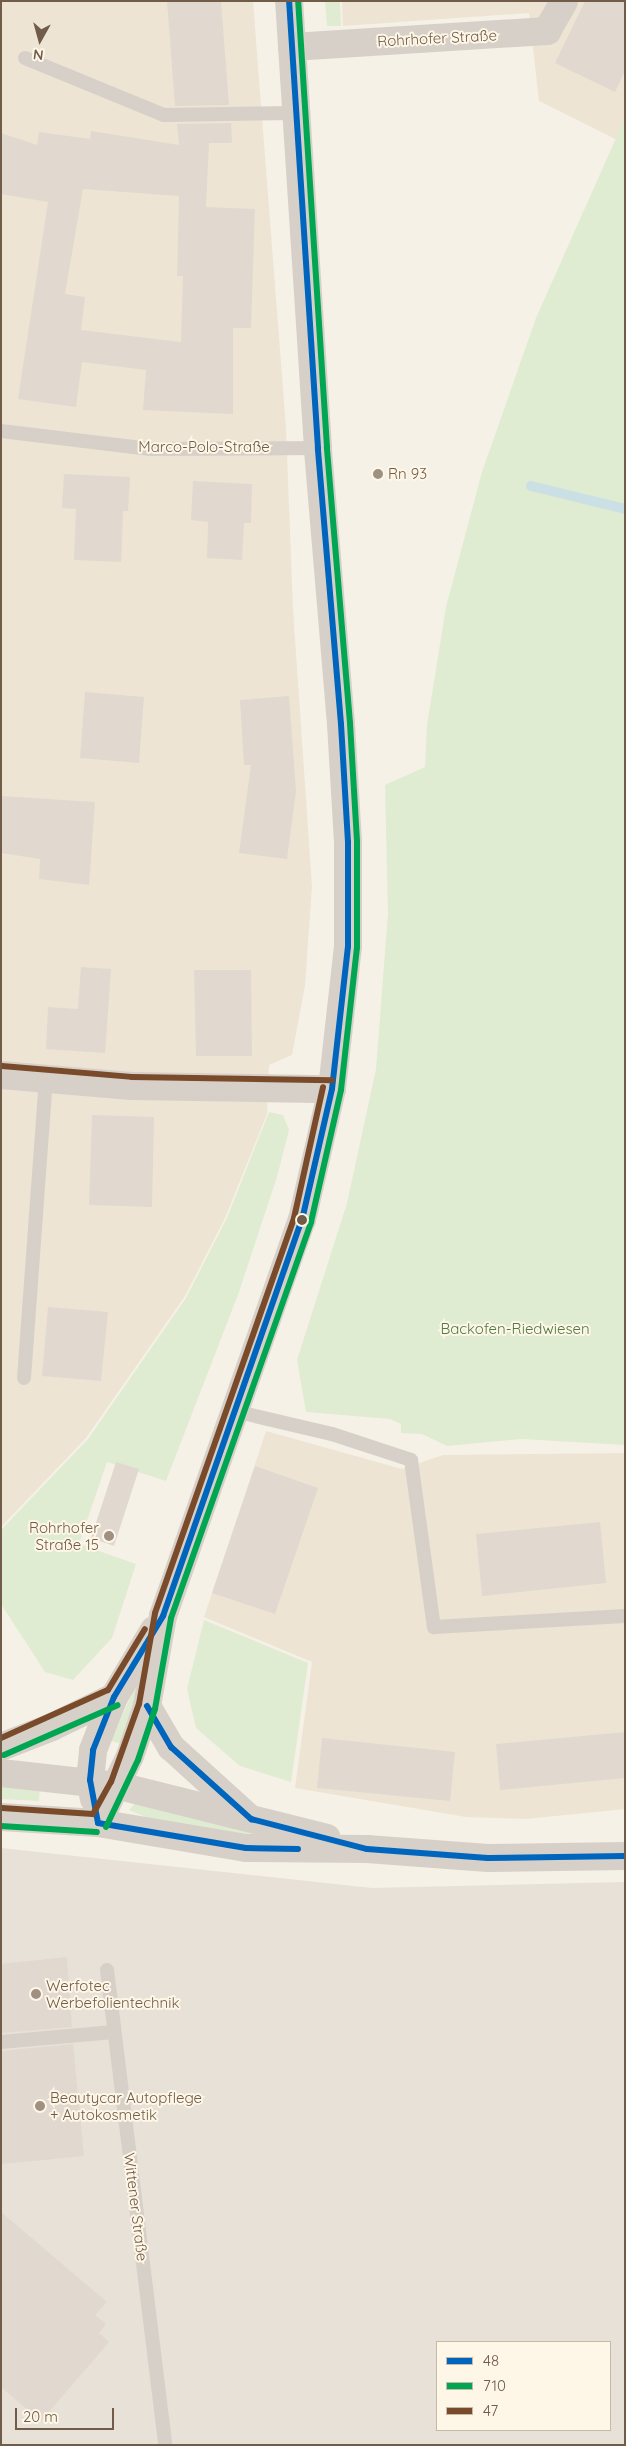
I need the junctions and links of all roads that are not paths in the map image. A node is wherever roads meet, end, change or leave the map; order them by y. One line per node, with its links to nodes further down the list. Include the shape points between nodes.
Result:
1 (289, 1): 3 (main road)
2 (564, 1): 3 (main road, Rohrhofer Straße, via 547,31)
3 (292, 47): 5 (main road)
4 (25, 58): 5 (lane, via 164,115)
5 (296, 113): 7 (main road)
6 (1, 431): 7 (lane, Marco-Polo-Straße, via 150,449)
7 (318, 448): 10 (main road, via 348,842 348,946)
8 (1, 1075): 9 (main road)
9 (46, 1079): 10 (main road, via 132,1086); 11 (lane)
10 (332, 1089): 12 (main road, via 302,1220)
11 (24, 1378)
12 (234, 1411): 13 (main road); 14 (lane, via 332,1434 411,1460 434,1627)
13 (163, 1616): 15 (main road); 16 (main road)
14 (625, 1616)
15 (114, 1697): 17 (main road); 19 (main road, via 93,1750)
16 (146, 1706): 20 (main road); 22 (main road, via 171,1747)
17 (1, 1747)
18 (1, 1773): 19 (main road)
19 (90, 1780): 20 (main road); 23 (main road)
20 (119, 1786): 22 (main road); 23 (main road)
21 (1, 1817): 23 (main road)
22 (251, 1819): 24 (main road)
23 (98, 1824): 24 (main road, via 246,1848)
24 (367, 1849): 25 (main road, via 488,1858)
25 (625, 1856)
26 (107, 1970): 27 (lane, Wittener Straße)
27 (114, 2032): 28 (lane); 29 (lane, Wittener Straße)
28 (1, 2042)
29 (165, 2445)

